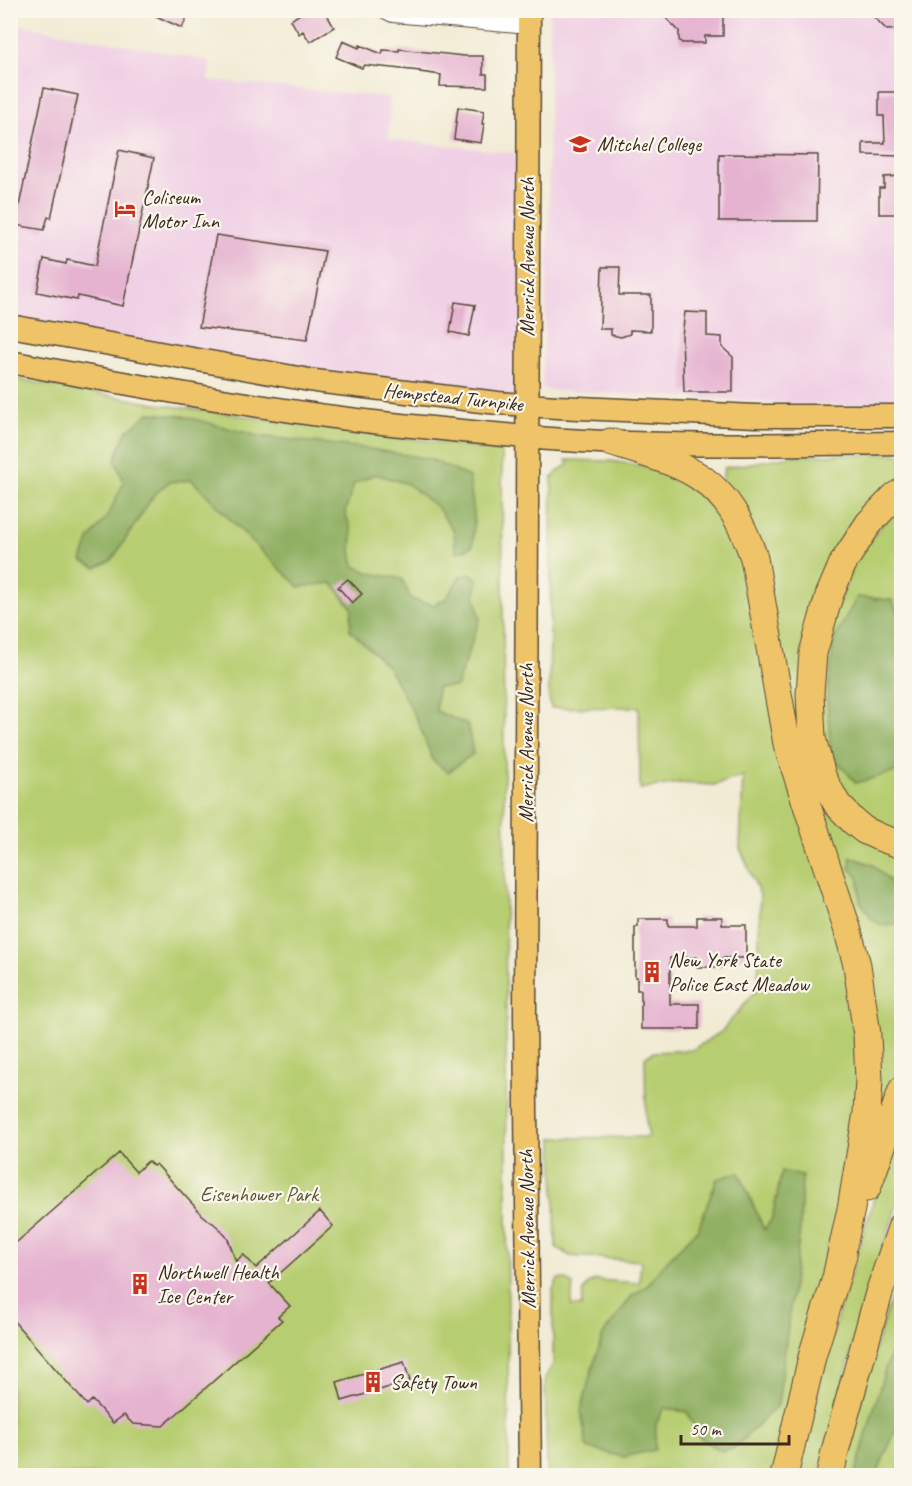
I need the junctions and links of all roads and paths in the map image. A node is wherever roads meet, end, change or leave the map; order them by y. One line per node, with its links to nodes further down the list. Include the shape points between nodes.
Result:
1 (387, 10): 2 (street)
2 (529, 18): 5 (main road, Merrick Avenue North)
3 (10, 326): 5 (main road, Hempstead Turnpike, via 315,381)
4 (10, 362): 7 (main road, Hempstead Turnpike, via 289,411)
5 (527, 405): 6 (main road, Hempstead Turnpike, via 756,416); 7 (main road, Merrick Avenue North)
6 (902, 416)
7 (527, 437): 8 (main road, Hempstead Turnpike); 15 (main road, Merrick Avenue North, via 525,1014)
8 (610, 442): 9 (main road, Hempstead Turnpike); 14 (highway, via 667,459 710,484 736,517 753,558 787,744 847,928 867,1035 867,1113)
9 (902, 443)
10 (902, 492): 11 (highway, via 869,523 843,562 813,653 810,693 812,738 822,776 837,804 864,830)
11 (902, 845)
12 (902, 1090): 14 (highway)
13 (902, 1225): 17 (highway, via 879,1293)
14 (837, 1272): 16 (highway)
15 (530, 1476)
16 (784, 1476)
17 (830, 1476)

